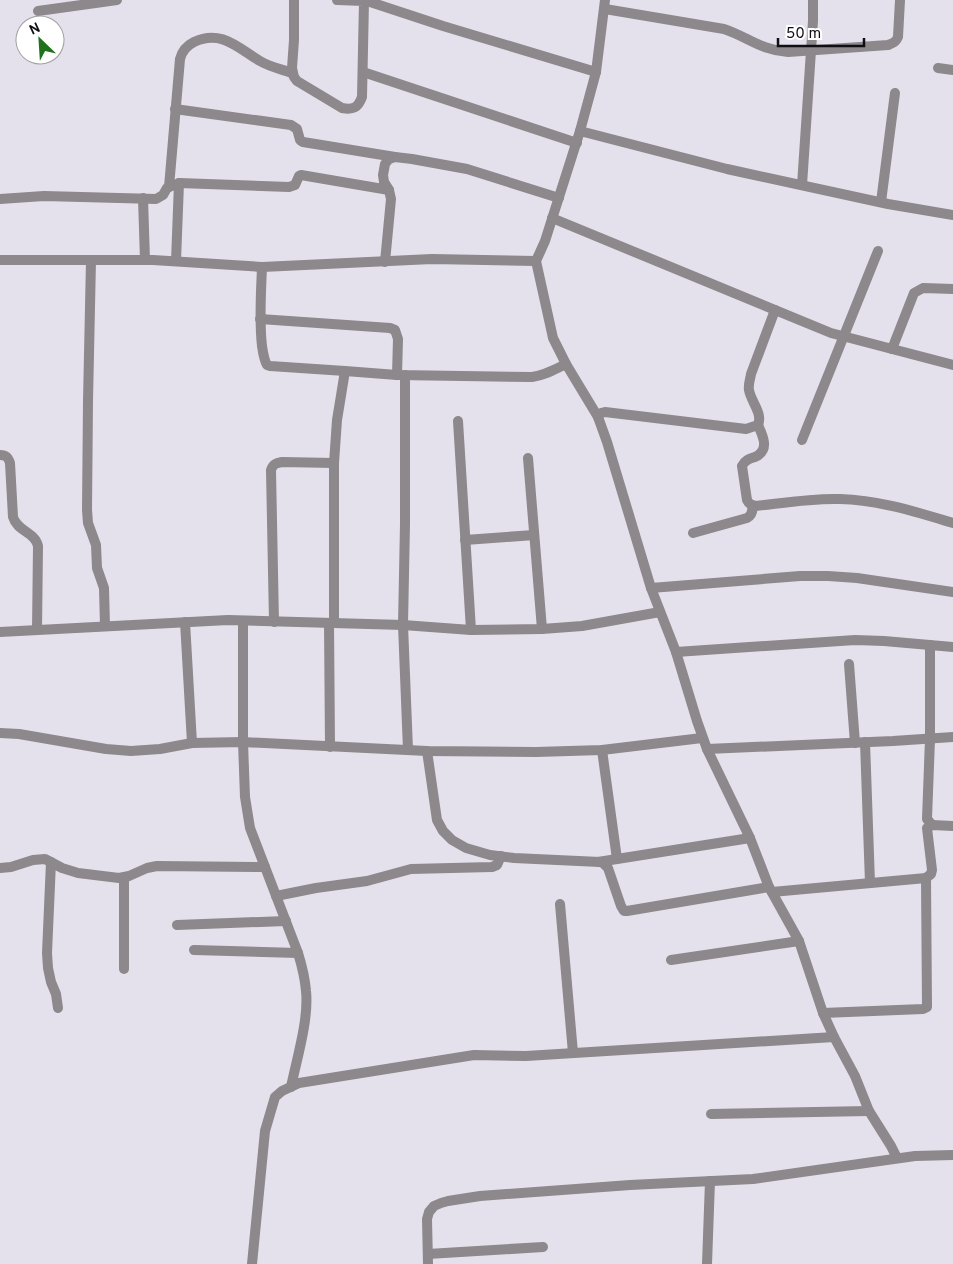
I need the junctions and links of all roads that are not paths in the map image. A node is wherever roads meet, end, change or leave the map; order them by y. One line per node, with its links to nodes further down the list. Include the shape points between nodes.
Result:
1 (117, 0): 8 (street)
2 (294, 0): 14 (street)
3 (337, 0): 4 (street)
4 (364, 0): 12 (street); 13 (street)
5 (813, 0): 9 (street)
6 (900, 0): 9 (street, via 898,37 892,44)
7 (605, 4): 9 (street, via 724,29 778,51); 13 (street)
8 (38, 11)
9 (811, 50): 21 (street)
10 (938, 68): 11 (street)
11 (953, 70)
12 (363, 72): 14 (street, via 360,104 349,109 297,81); 18 (street)
13 (596, 72): 17 (street)
14 (292, 73): 16 (street, via 267,64 224,39 197,40 184,48 181,54)
15 (894, 93): 27 (street)
16 (175, 109): 19 (street, via 291,125 297,129 303,142); 22 (street)
17 (580, 132): 18 (street); 21 (street)
18 (576, 143): 25 (street)
19 (395, 157): 23 (street, via 385,164 383,175); 25 (street, via 467,169)
20 (179, 183): 22 (street); 23 (street, via 289,187 295,185 301,175); 34 (street)
21 (802, 185): 27 (street)
22 (169, 187): 24 (street, via 156,199)
23 (389, 190): 36 (street)
24 (143, 198): 26 (street, via 44,196); 33 (street)
25 (559, 198): 29 (street)
26 (0, 199)
27 (881, 202): 28 (street)
28 (953, 215)
29 (552, 218): 35 (street); 39 (street)
30 (878, 251): 41 (street)
31 (0, 260): 32 (street)
32 (91, 260): 33 (street); 67 (street, via 87,510 96,546 97,568 104,588)
33 (145, 260): 34 (street)
34 (176, 261): 37 (street)
35 (536, 261): 36 (street, via 432,259); 43 (street, via 553,338)
36 (385, 262): 37 (street)
37 (262, 267): 40 (street)
38 (953, 289): 42 (street, via 923,288 914,293)
39 (775, 310): 41 (street); 49 (street, via 749,383 759,415)
40 (260, 319): 45 (street, via 267,365); 46 (street, via 390,328 395,330 398,339)
41 (844, 336): 42 (street); 50 (street)
42 (892, 349): 44 (street)
43 (566, 364): 46 (street, via 540,376); 47 (street)
44 (953, 365)
45 (345, 370): 46 (street); 53 (street)
46 (401, 375): 66 (street, via 405,524)
47 (598, 417): 49 (street, via 606,412 740,429); 59 (street)
48 (458, 420): 58 (street)
49 (758, 425): 54 (street, via 765,443 764,450 742,466 747,500)
50 (802, 440)
51 (0, 455): 69 (street, via 9,458 10,463 12,517 19,527 35,538 38,546)
52 (528, 458): 57 (street)
53 (334, 462): 64 (street, via 282,462 272,466); 65 (street)
54 (752, 506): 55 (street, via 840,499 897,507); 56 (street, via 747,518)
55 (953, 523)
56 (692, 533)
57 (534, 535): 58 (street); 68 (street)
58 (465, 540): 70 (street)
59 (651, 588): 60 (street, via 828,576); 61 (street)
60 (953, 592)
61 (660, 612): 68 (street, via 582,626); 74 (street)
62 (243, 621): 63 (street); 64 (street); 80 (street)
63 (185, 622): 67 (street); 81 (street)
64 (274, 622): 65 (street)
65 (331, 623): 66 (street); 83 (street)
66 (403, 625): 70 (street); 85 (street)
67 (105, 626): 69 (street)
68 (542, 629): 70 (street)
69 (37, 630): 71 (street)
70 (471, 630)
71 (0, 632)
72 (930, 645): 73 (street); 74 (street, via 854,640); 79 (street)
73 (953, 647)
74 (676, 652): 78 (street)
75 (849, 664): 82 (street)
76 (0, 733): 81 (street, via 131,751)
77 (953, 737): 79 (street)
78 (702, 738): 84 (street); 86 (street)
79 (930, 739): 82 (street); 88 (street, via 927,819)
80 (243, 742): 81 (street); 83 (street); 96 (street, via 250,828)
81 (192, 743)
82 (860, 743): 84 (street); 99 (street)
83 (330, 747): 85 (street)
84 (707, 749): 90 (street)
85 (408, 750): 87 (street)
86 (602, 750): 87 (street); 92 (street)
87 (427, 751): 91 (street, via 437,820 443,831 466,848)
88 (932, 825): 89 (street); 98 (street, via 927,832 932,870)
89 (953, 826)
90 (750, 838): 92 (street); 100 (street)
91 (501, 856): 94 (street); 101 (street, via 497,865 492,867 412,869 367,882)
92 (616, 859): 94 (street)
93 (51, 862): 95 (street, via 39,859); 97 (street, via 78,873); 110 (street, via 47,953)
94 (598, 862): 100 (street, via 608,868 621,906 627,912)
95 (0, 868)
96 (266, 868): 97 (street, via 152,866); 101 (street)
97 (124, 878): 109 (street)
98 (926, 878): 99 (street); 111 (street, via 928,1007)
99 (870, 883): 100 (street)
100 (771, 890): 105 (street)
101 (276, 896): 103 (street)
102 (560, 904): 113 (street)
103 (286, 921): 104 (street); 107 (street)
104 (177, 925)
105 (799, 941): 108 (street); 111 (street)
106 (194, 950): 107 (street)
107 (298, 953): 114 (street, via 306,992 306,1016)
108 (671, 960)
109 (124, 969)
110 (58, 1008)
111 (823, 1013): 112 (street)
112 (834, 1037): 113 (street); 115 (street, via 856,1076)
113 (573, 1053): 114 (street, via 474,1055 299,1083)
114 (291, 1087): 122 (street, via 275,1098 265,1131)
115 (869, 1111): 116 (street); 118 (street)
116 (711, 1114)
117 (953, 1155): 118 (street)
118 (897, 1158): 119 (street, via 752,1179)
119 (710, 1181): 121 (street, via 480,1196 441,1202 429,1212 427,1219); 123 (street)
120 (543, 1248): 121 (street)
121 (428, 1259)
122 (252, 1264)
123 (708, 1264)

